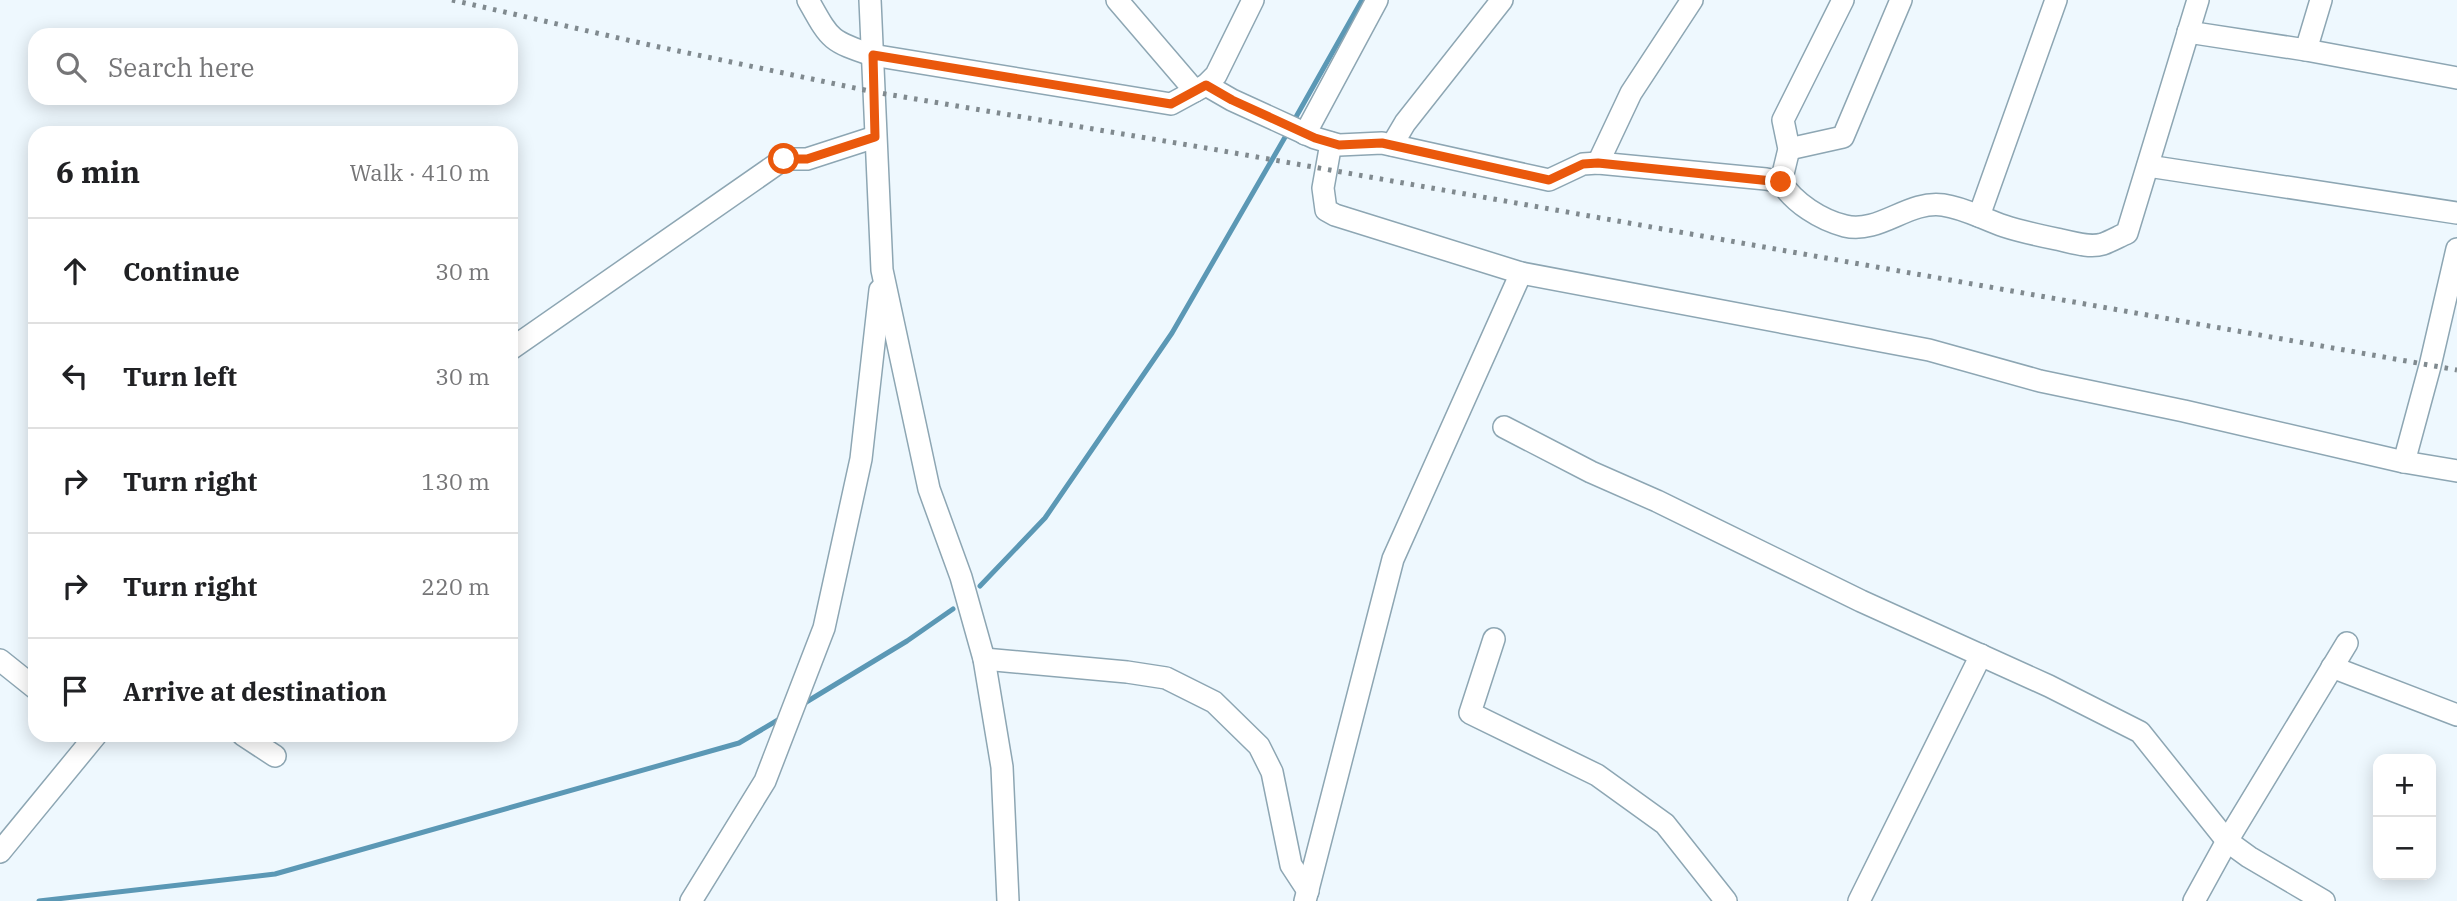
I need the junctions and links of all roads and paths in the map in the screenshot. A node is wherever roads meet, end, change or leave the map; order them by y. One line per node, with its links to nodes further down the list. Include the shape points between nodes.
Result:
1 (808, 0): 15 (street, via 827,33 840,44)
2 (870, 0): 15 (street)
3 (1117, 0): 17 (street)
4 (1253, 0): 17 (street, via 1216,75)
5 (1377, 0): 18 (street)
6 (1502, 0): 21 (street)
7 (1692, 0): 23 (street, via 1631,93)
8 (1843, 0): 22 (street, via 1783,120)
9 (1901, 0): 22 (street, via 1843,137)
10 (2056, 0): 27 (street)
11 (2198, 0): 13 (street)
12 (2321, 0): 14 (street)
13 (2188, 32): 14 (street); 24 (street)
14 (2306, 50): 16 (street)
15 (873, 55): 17 (street, via 1171,104); 19 (street)
16 (2457, 78)
17 (1201, 88): 18 (street)
18 (1305, 134): 20 (street)
19 (875, 137): 29 (street); 31 (street, via 807,159 784,159)
20 (1331, 143): 21 (street); 30 (street, via 1324,188 1326,210)
21 (1392, 145): 23 (street, via 1549,180 1583,164)
22 (1789, 149): 25 (street)
23 (1598, 163): 25 (street)
24 (2148, 166): 26 (street); 27 (street, via 2127,233 2102,244 2054,239)
25 (1781, 182): 27 (street, via 1790,197 1803,206 1852,227 1930,205)
26 (2457, 213)
27 (1979, 216)
28 (2457, 249): 33 (street)
29 (882, 270): 38 (street, via 929,489); 49 (street, via 861,459 824,628 765,781)
30 (1521, 273): 33 (street, via 1929,350 2039,381); 48 (street, via 1393,559)
31 (518, 344)
32 (1504, 427): 37 (street)
33 (2404, 462): 34 (street)
34 (2457, 471)
35 (1494, 639): 51 (street, via 1470,713 1597,775 1665,824)
36 (2347, 643): 40 (street)
37 (1980, 654): 46 (street, via 2140,732); 52 (street)
38 (984, 659): 48 (street, via 1166,678 1214,702 1259,746 1268,763 1291,865); 50 (street, via 1002,767)
39 (0, 660): 41 (street)
40 (2332, 667): 42 (street); 46 (street)
41 (28, 682)
42 (2457, 715)
43 (89, 742): 47 (street)
44 (254, 742): 45 (street)
45 (275, 756)
46 (2227, 841): 53 (street); 54 (street)
47 (0, 852)
48 (1306, 896)
49 (691, 901)
50 (1008, 901)
51 (1726, 901)
52 (1859, 901)
53 (2194, 901)
54 (2324, 901)

